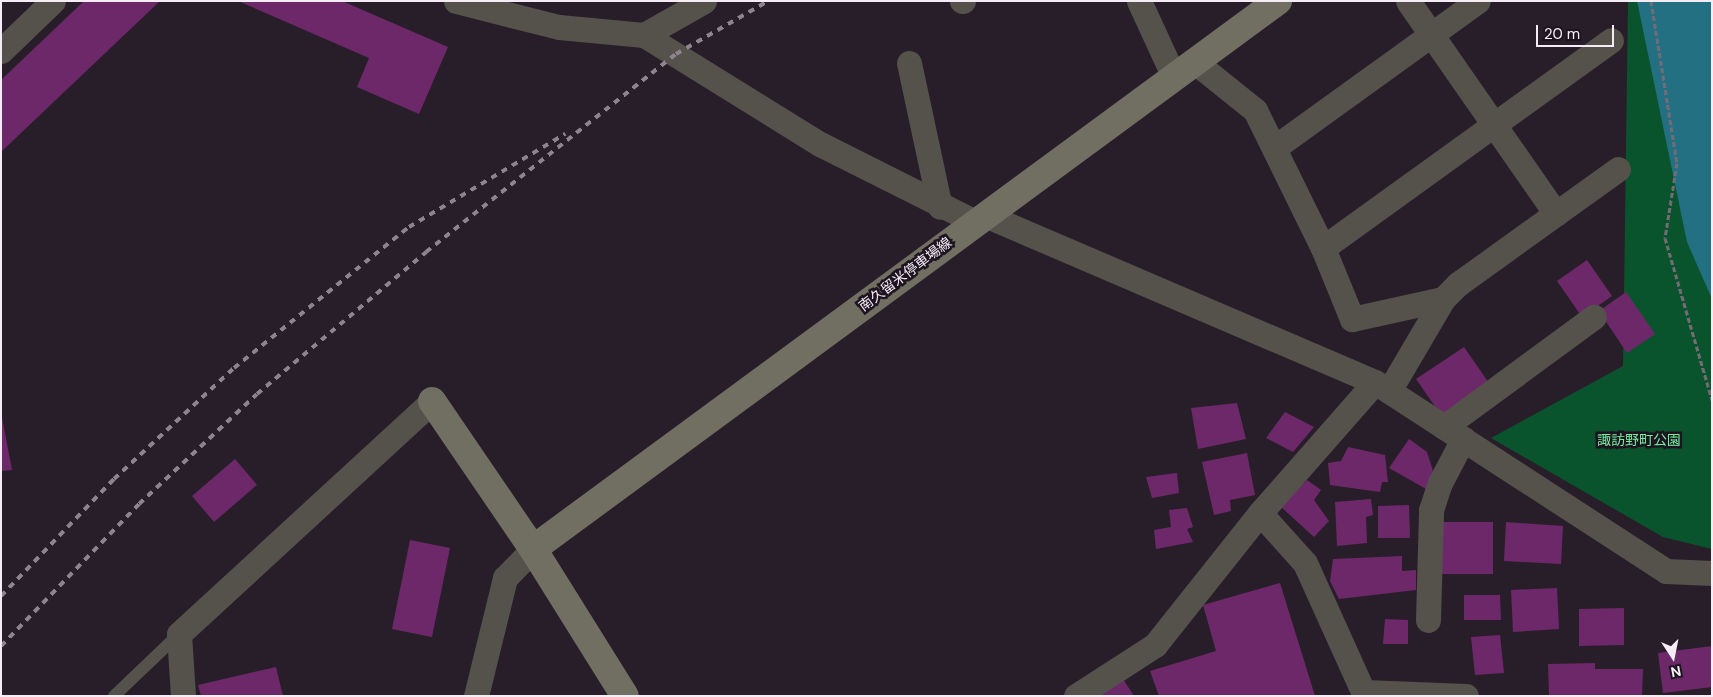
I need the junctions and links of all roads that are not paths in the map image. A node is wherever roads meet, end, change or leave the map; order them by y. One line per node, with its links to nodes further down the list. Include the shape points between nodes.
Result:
1 (53, 1): 11 (street)
2 (456, 1): 8 (street, via 560,28)
3 (704, 1): 8 (street)
4 (1139, 1): 13 (street)
5 (1278, 1): 13 (main road, 南久留米停車場線)
6 (1408, 1): 9 (street)
7 (1478, 1): 9 (street)
8 (644, 35): 17 (street, via 820,144)
9 (1432, 35): 14 (street); 15 (street)
10 (1611, 40): 14 (street)
11 (3, 44)
12 (909, 63): 17 (street)
13 (1184, 70): 15 (street, via 1255,110); 19 (main road, 南久留米停車場線)
14 (1495, 124): 18 (street); 20 (street)
15 (1274, 148): 20 (street)
16 (1618, 169): 18 (street)
17 (940, 207): 19 (street)
18 (1556, 214): 21 (street)
19 (980, 219): 23 (street); 27 (main road, 南久留米停車場線)
20 (1323, 248): 21 (street, via 1352,319)
21 (1443, 299): 23 (street)
22 (1594, 317): 25 (street)
23 (1382, 387): 25 (street); 26 (street)
24 (432, 401): 27 (main road); 30 (street)
25 (1453, 433): 28 (street, via 1666,571); 29 (street, via 1431,510)
26 (1260, 512): 31 (street, via 1305,563); 36 (street, via 1155,645)
27 (533, 550): 34 (street, via 505,578); 35 (main road)
28 (1712, 573)
29 (1428, 620)
30 (179, 634): 32 (lane); 33 (street)
31 (1364, 694): 37 (street)
32 (114, 696)
33 (183, 696)
34 (476, 696)
35 (625, 696)
36 (1076, 696)
37 (1466, 696)

